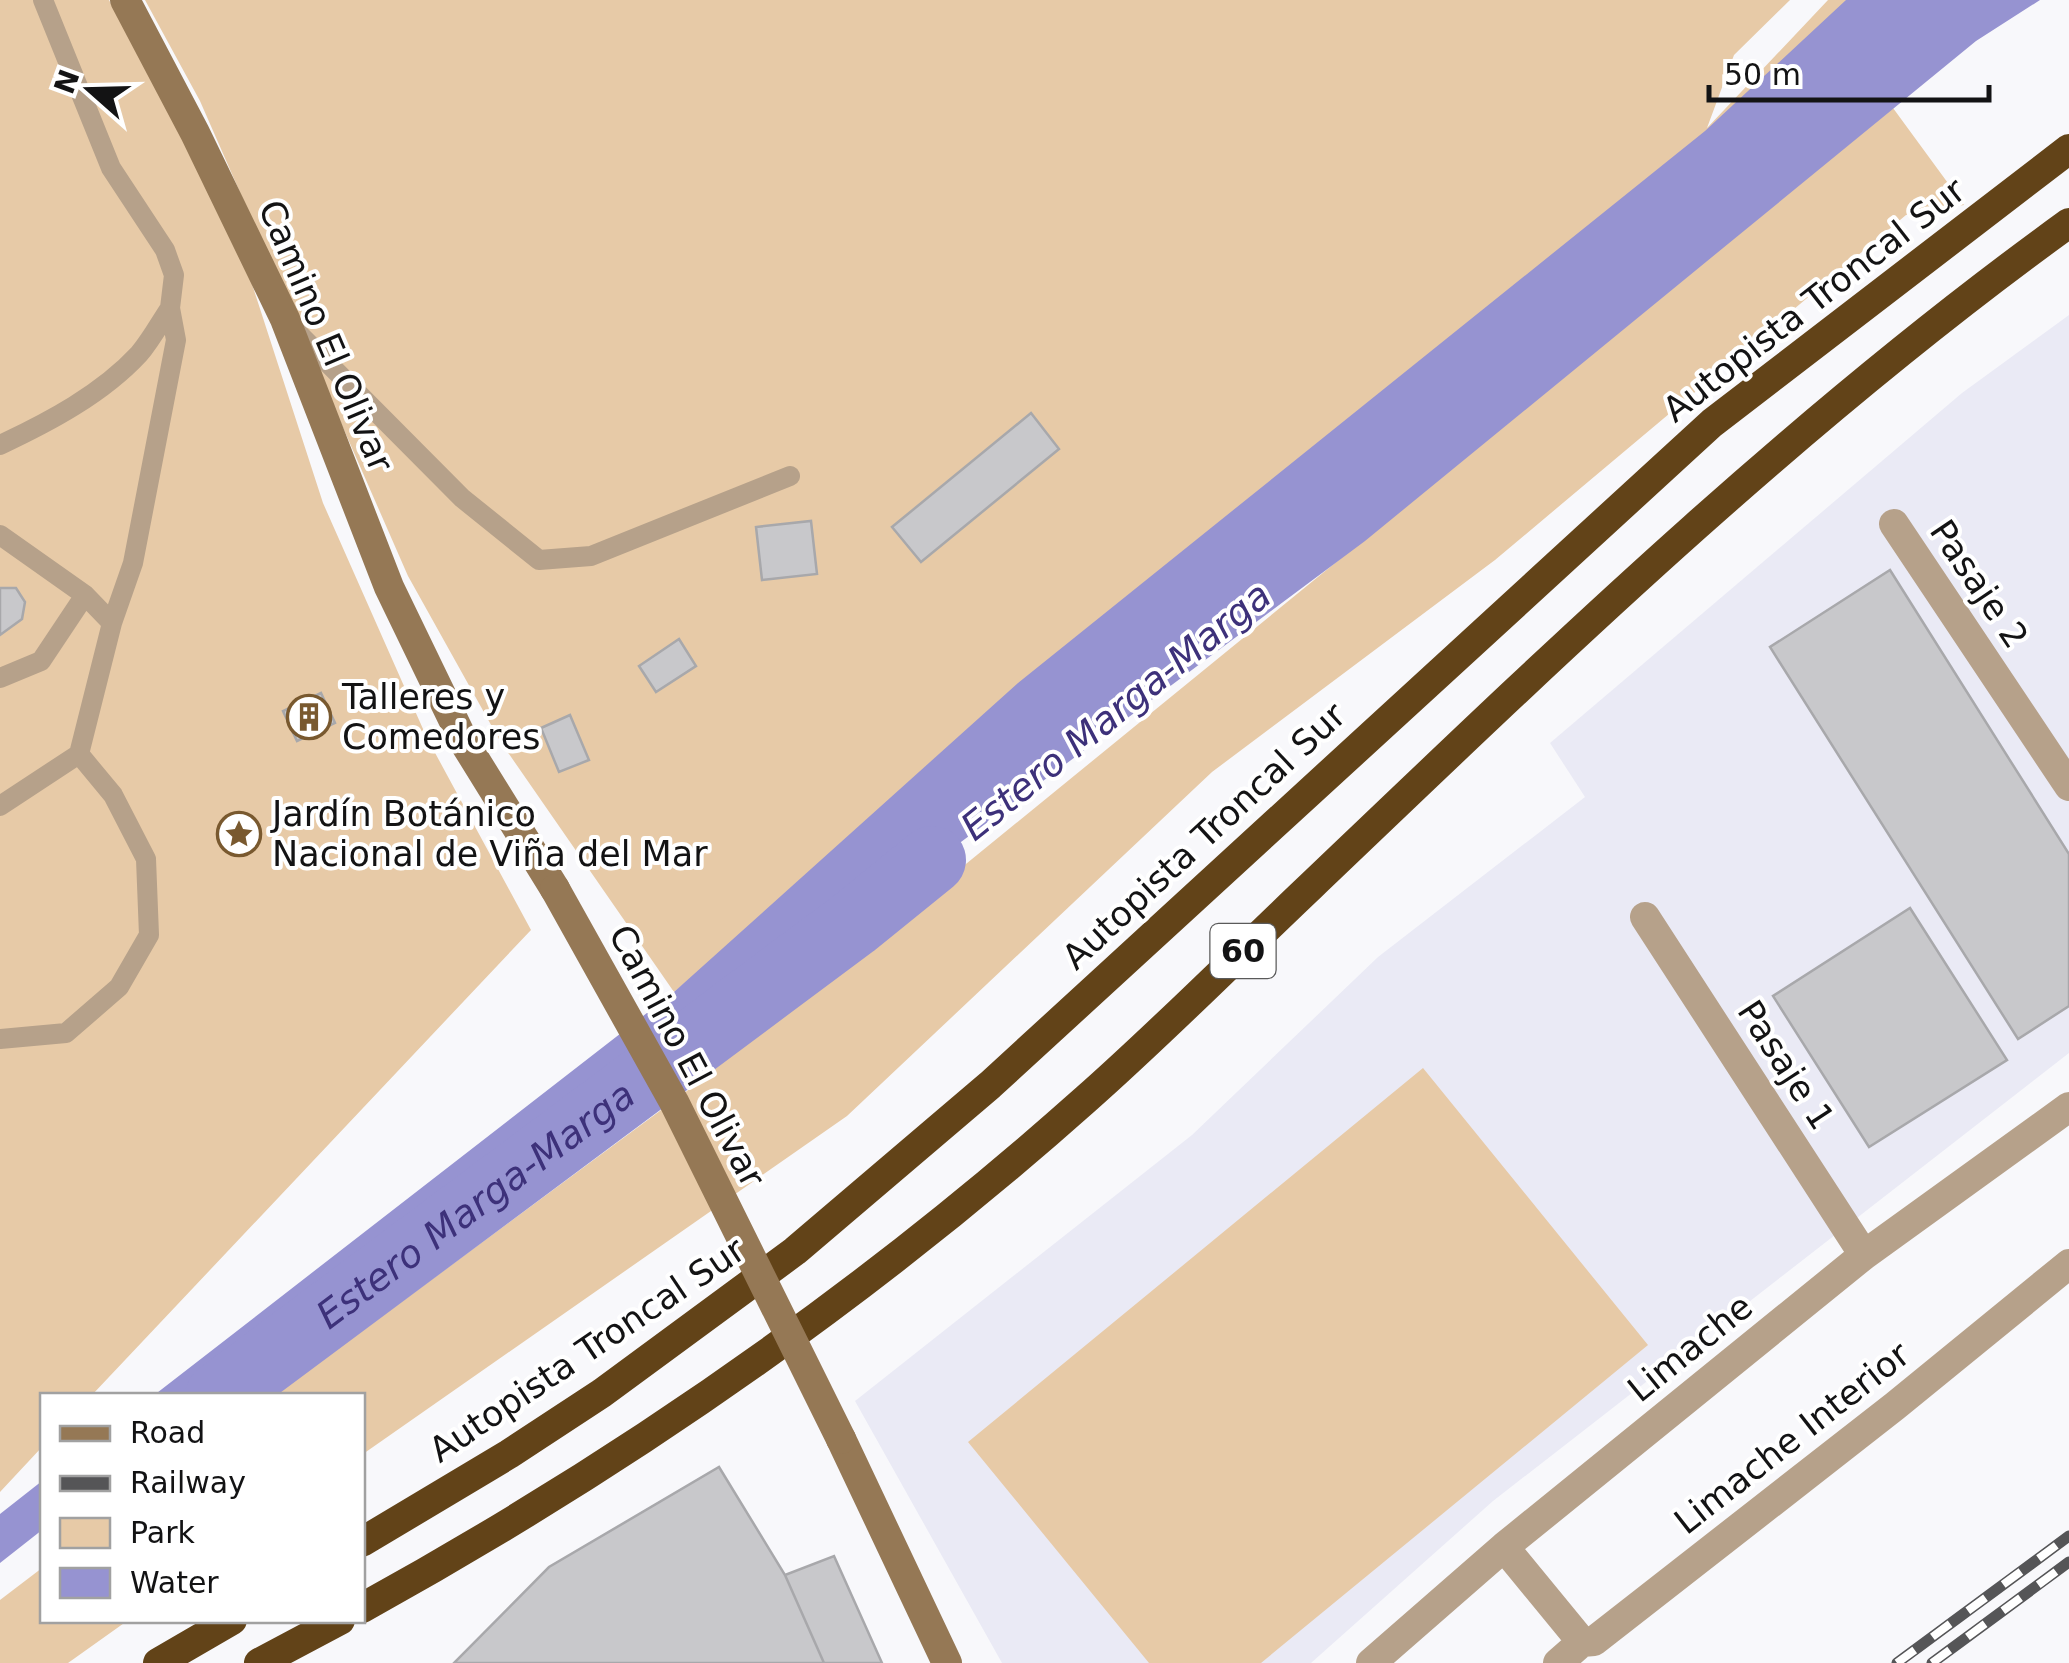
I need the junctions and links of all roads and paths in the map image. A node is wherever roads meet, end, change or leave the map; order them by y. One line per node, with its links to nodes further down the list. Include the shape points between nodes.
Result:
1 (44, 0): 5 (lane, via 110,168 165,250 174,275)
2 (125, 0): 6 (main road, Camino El Olivar)
3 (2069, 149): 22 (highway, Autopista Troncal Sur / 60, via 1712,423 990,1085 795,1252 602,1393)
4 (2069, 223): 24 (highway, 60, via 1902,351 1699,522 1184,1010 984,1187 681,1414)
5 (170, 308): 7 (lane, via 138,354 100,388); 12 (lane, via 176,340 133,563)
6 (285, 319): 8 (lane, via 462,498 539,560 591,556); 30 (main road, Camino El Olivar, bridge, via 389,587 464,742 674,1102)
7 (0, 445)
8 (790, 476)
9 (1894, 524): 15 (street, Pasaje 2)
10 (0, 535): 11 (lane)
11 (85, 595): 12 (lane); 13 (lane, via 40,661)
12 (112, 623): 14 (lane)
13 (0, 678)
14 (79, 754): 16 (lane); 18 (lane, via 112,795 146,858 148,935 118,987 66,1033)
15 (2069, 786)
16 (0, 806)
17 (1644, 917): 20 (street, Pasaje 1)
18 (0, 1039)
19 (2069, 1106): 20 (street, Limache)
20 (1864, 1255): 23 (street, Limache)
21 (2069, 1264): 27 (street, Limache Interior, via 1594,1641)
22 (365, 1540)
23 (1504, 1547): 27 (street); 31 (street, Limache)
24 (365, 1606)
25 (227, 1623): 28 (highway)
26 (334, 1623): 29 (highway)
27 (1582, 1642): 32 (street, Limache Interior)
28 (158, 1663)
29 (259, 1663)
30 (947, 1663)
31 (1371, 1663)
32 (1558, 1663)

